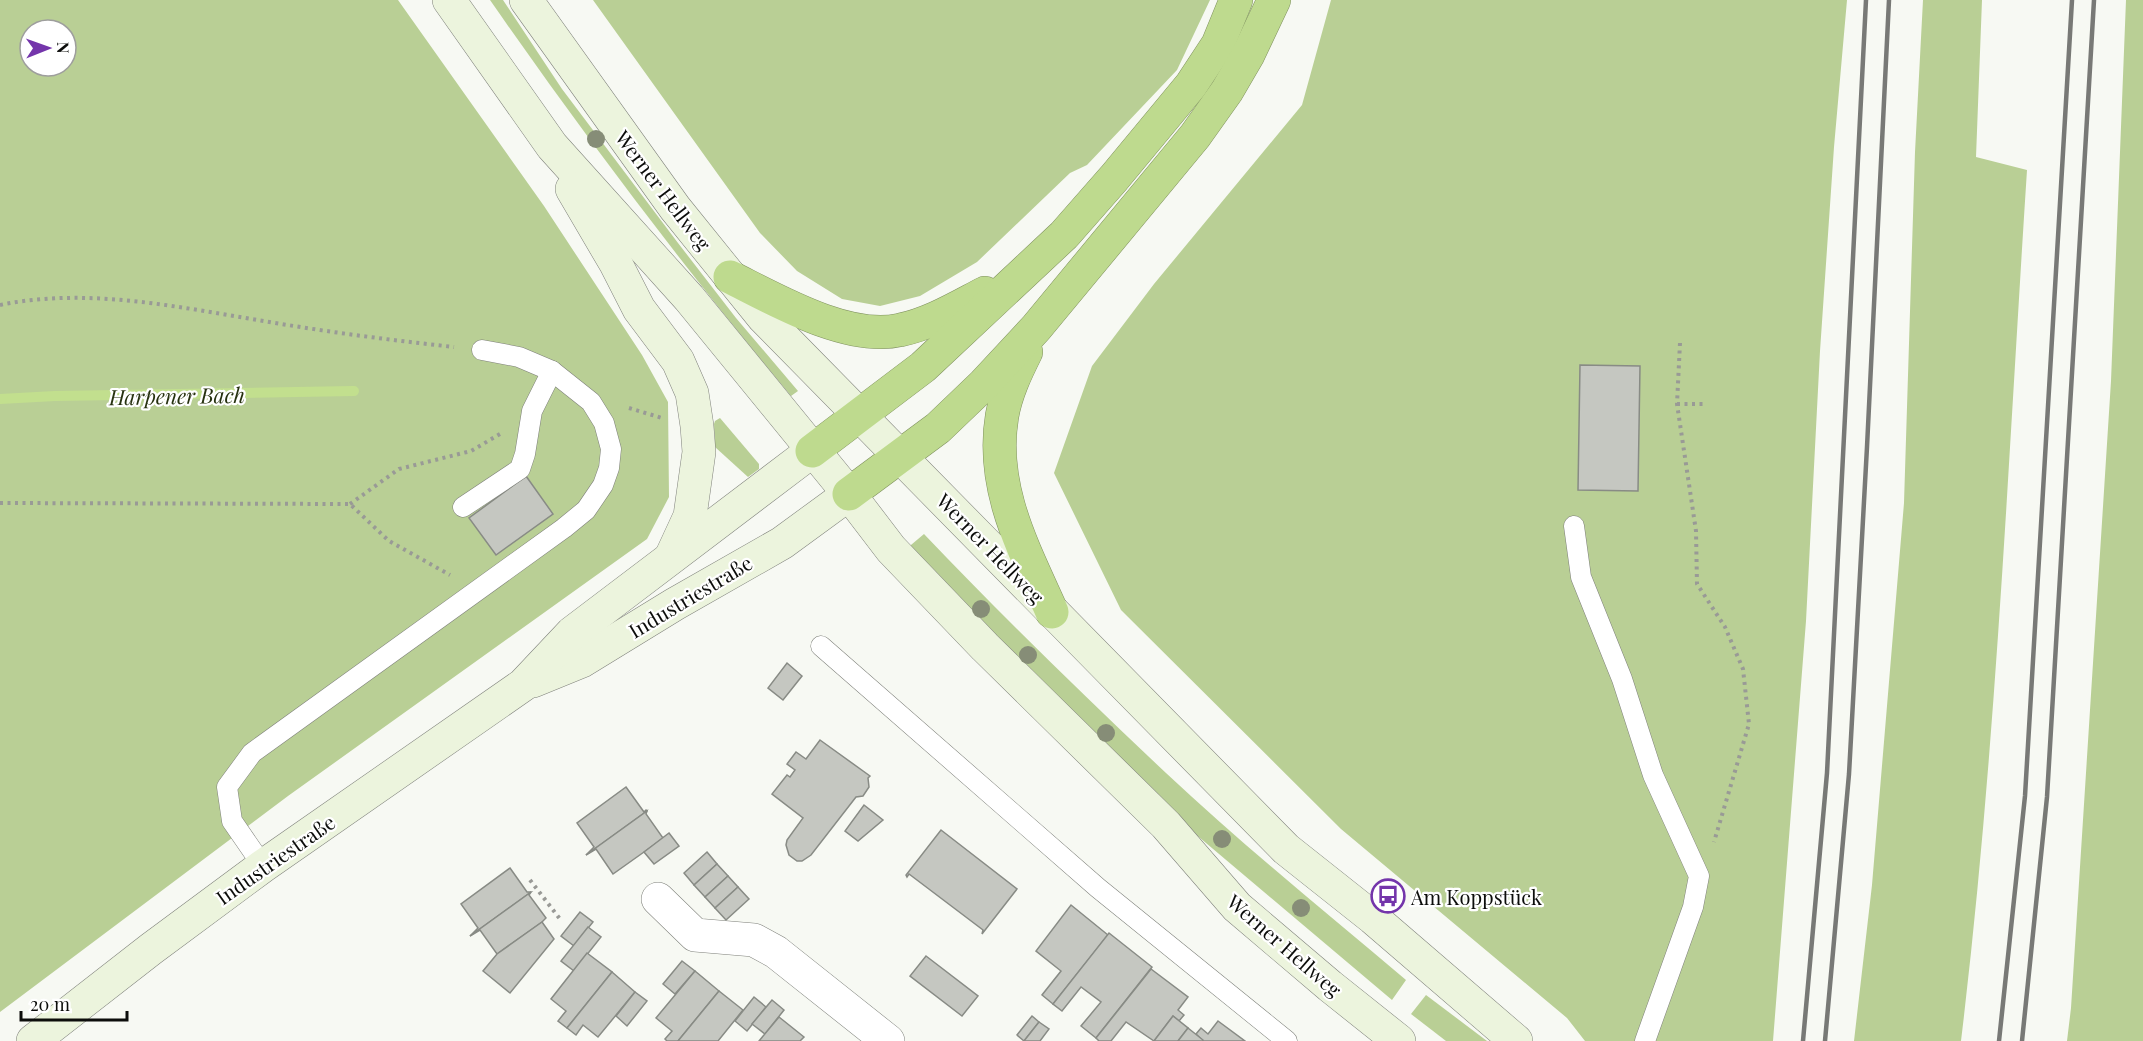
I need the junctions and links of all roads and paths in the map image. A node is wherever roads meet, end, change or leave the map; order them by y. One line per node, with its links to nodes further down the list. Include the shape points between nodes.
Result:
1 (449, 0): 5 (main road, Werner Hellweg)
2 (526, 0): 7 (main road, Werner Hellweg)
3 (1236, 0): 8 (highway, via 1218,44 1191,85 1064,235)
4 (1274, 0): 10 (highway, via 1243,64 1195,136)
5 (552, 146): 6 (main road, Werner Hellweg, via 576,198); 19 (main road, Werner Hellweg, via 689,298)
6 (616, 264): 20 (main road, Industriestraße, via 639,309 678,361 692,393)
7 (730, 278): 8 (highway, via 831,324 868,331 899,331 942,315); 17 (main road, Werner Hellweg)
8 (1016, 278): 17 (highway, via 923,367)
9 (0, 304): 12 (path, via 59,299 125,300 388,340)
10 (1036, 328): 21 (highway, via 938,428); 29 (highway, via 1002,415 1000,475 1014,525)
11 (1680, 343): 14 (path)
12 (482, 350): 13 (lane, via 519,357)
13 (552, 371): 16 (lane); 18 (lane, via 591,402)
14 (1677, 404): 15 (path); 33 (path, via 1696,531 1697,584 1725,627 1743,669 1749,724 1715,841)
15 (1706, 404)
16 (532, 411): 24 (path, via 471,451 399,469); 25 (lane, via 520,469)
17 (860, 415): 19 (highway); 21 (main road, Werner Hellweg)
18 (604, 423): 20 (path, via 624,406 673,421); 28 (lane, via 611,449 609,468 586,510)
19 (812, 451): 22 (main road, Werner Hellweg); 27 (main road, Industriestraße)
20 (699, 452): 27 (main road, Industriestraße, via 690,516)
21 (900, 455): 22 (highway); 29 (main road, Werner Hellweg)
22 (849, 494): 31 (main road, Industriestraße, via 782,543 582,661); 40 (main road, Werner Hellweg, via 891,549 1166,825 1237,908)
23 (0, 503): 24 (path)
24 (350, 504): 28 (path, via 389,541)
25 (463, 507)
26 (1574, 526): 33 (lane, via 1581,577 1622,679 1653,775)
27 (670, 559): 31 (main road, Industriestraße, via 572,633)
28 (477, 590): 32 (lane, via 252,753 227,787 232,821)
29 (1052, 612): 41 (main road, Werner Hellweg, via 1286,849)
30 (821, 646): 39 (lane, via 1098,888)
31 (524, 685): 32 (main road, Industriestraße)
32 (263, 866): 37 (main road, Industriestraße)
33 (1699, 876): 42 (lane, via 1693,907)
34 (530, 880): 36 (path)
35 (658, 899): 38 (street, via 695,935 754,940 776,952)
36 (560, 919)
37 (33, 1041)
38 (888, 1041)
39 (1287, 1041)
40 (1399, 1041)
41 (1516, 1041)
42 (1645, 1041)

